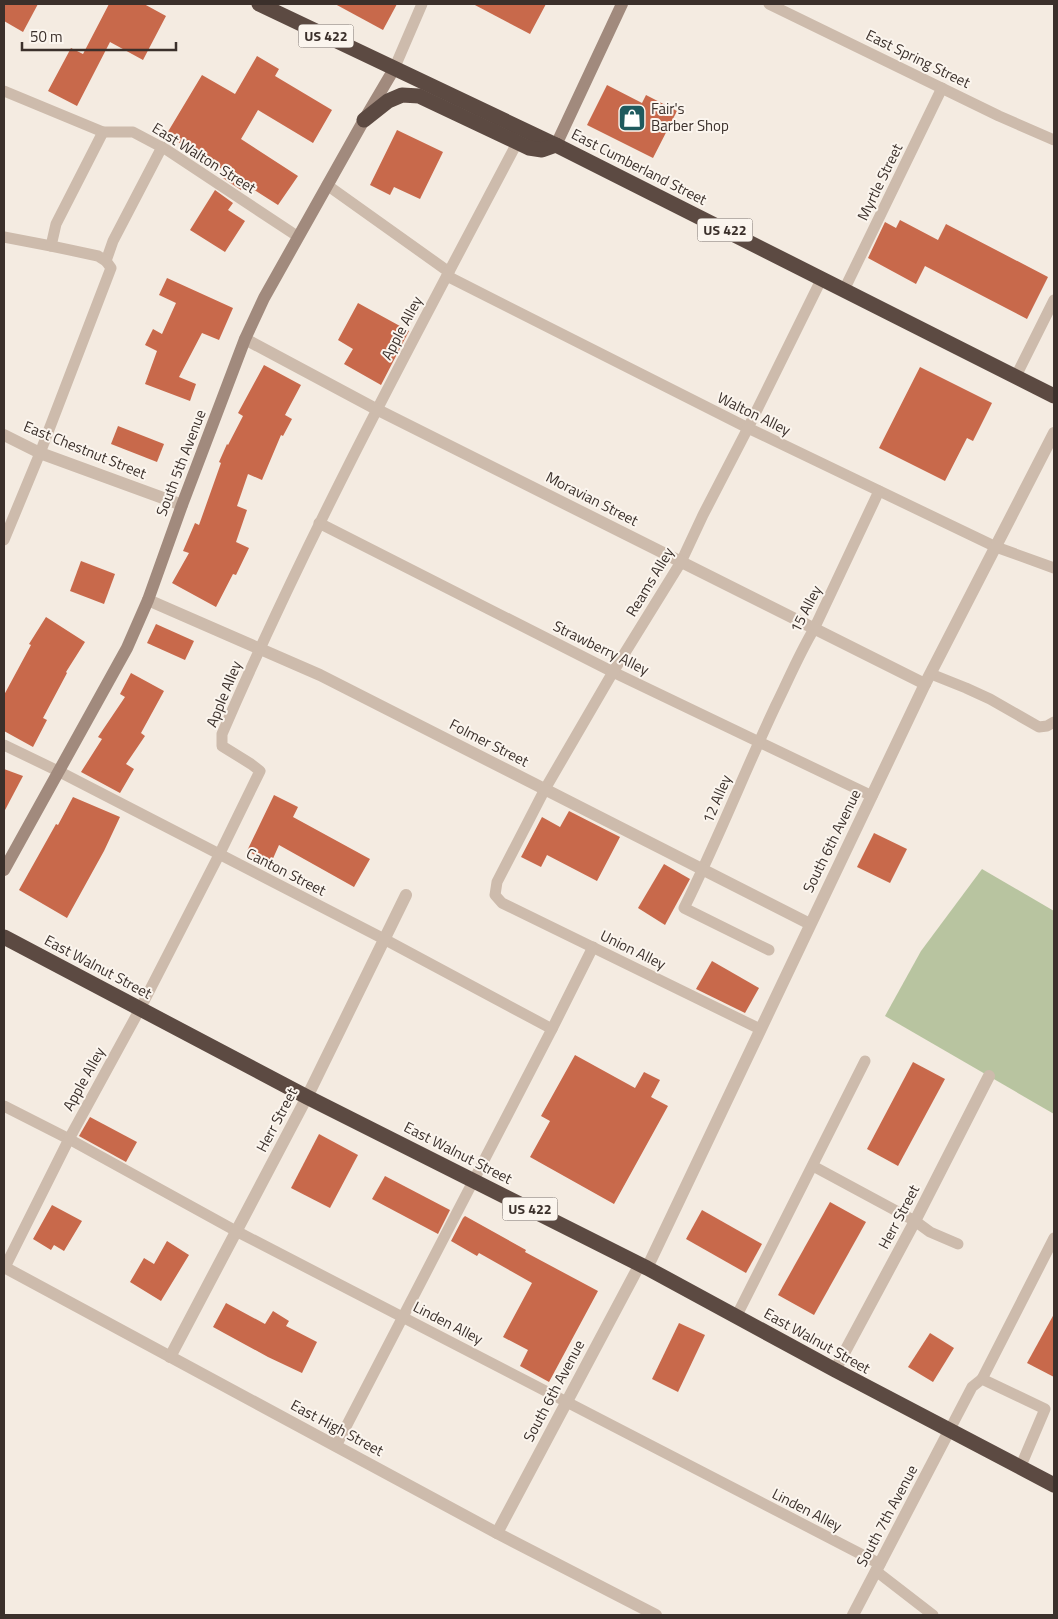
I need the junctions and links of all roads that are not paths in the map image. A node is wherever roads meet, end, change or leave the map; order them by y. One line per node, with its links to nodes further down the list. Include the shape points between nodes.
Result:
1 (422, 4): 5 (lane)
2 (622, 4): 12 (main road)
3 (769, 4): 6 (lane, East Spring Street)
4 (264, 5): 5 (highway, East Cumberland Street / US 422)
5 (394, 69): 8 (main road, South 5th Avenue); 12 (highway, East Cumberland Street / US 422)
6 (942, 88): 10 (lane, East Spring Street); 21 (lane, Myrtle Street)
7 (4, 91): 9 (lane, East Walton Street)
8 (364, 120): 11 (highway, via 388,101 402,95 419,96); 14 (main road, South 5th Avenue)
9 (103, 132): 13 (lane, East Walton Street, via 133,132); 17 (lane, via 56,224)
10 (1054, 140)
11 (517, 143): 12 (highway, via 542,150); 19 (lane, Apple Alley)
12 (556, 145): 20 (highway, East Cumberland Street / US 422)
13 (162, 147): 15 (lane, East Walton Street); 18 (lane, via 113,241)
14 (327, 185): 15 (main road, South 5th Avenue); 19 (lane, Walton Alley)
15 (298, 236): 23 (main road, South 5th Avenue)
16 (4, 237): 17 (lane)
17 (51, 246): 18 (lane, via 98,256)
18 (106, 261): 30 (lane, via 111,268)
19 (448, 274): 26 (lane, Apple Alley); 27 (lane, Walton Alley)
20 (822, 278): 21 (highway, East Cumberland Street / US 422); 27 (lane, Reams Alley)
21 (844, 290): 24 (highway, East Cumberland Street / US 422)
22 (1054, 300): 24 (lane)
23 (245, 339): 26 (street, Moravian Street); 32 (main road, South 5th Avenue)
24 (1016, 376): 25 (highway, East Cumberland Street / US 422)
25 (1054, 396)
26 (376, 409): 33 (lane, Apple Alley); 36 (street, Moravian Street)
27 (748, 428): 31 (lane, Walton Alley); 36 (lane, Reams Alley)
28 (1054, 433): 35 (street, South 6th Avenue)
29 (4, 435): 30 (street, East Chestnut Street)
30 (40, 453): 32 (street, East Chestnut Street); 34 (lane)
31 (879, 491): 35 (lane, Walton Alley); 39 (lane, 15 Alley)
32 (182, 505): 38 (main road, South 5th Avenue)
33 (319, 523): 40 (lane, Apple Alley); 41 (lane, Strawberry Alley)
34 (4, 540)
35 (996, 547): 37 (lane, Walton Alley); 42 (street, South 6th Avenue)
36 (681, 562): 39 (street, Moravian Street); 41 (lane, Reams Alley)
37 (1054, 568)
38 (148, 600): 40 (street, Folmer Street); 46 (main road, South 5th Avenue, via 127,648)
39 (814, 629): 42 (street, Moravian Street); 44 (lane, 15 Alley)
40 (259, 649): 47 (street, Folmer Street, via 320,675); 49 (lane, Apple Alley, via 222,734 222,746 260,772)
41 (613, 672): 44 (lane, Strawberry Alley); 47 (lane, Reams Alley)
42 (928, 679): 43 (lane, via 966,688 1039,727); 48 (street, South 6th Avenue)
43 (1054, 722)
44 (759, 741): 48 (lane, Strawberry Alley); 50 (lane, 12 Alley)
45 (4, 745): 46 (lane, Canton Street)
46 (58, 772): 49 (lane, Canton Street); 51 (main road, South 5th Avenue)
47 (545, 789): 50 (street, Folmer Street); 53 (lane, Reams Alley, via 497,882)
48 (872, 796): 54 (street, South 6th Avenue)
49 (219, 855): 56 (lane, Canton Street); 59 (lane, Apple Alley)
50 (703, 869): 54 (street, Folmer Street); 58 (lane, 12 Alley, via 684,908)
51 (4, 870)
52 (406, 895): 56 (street, Herr Street)
53 (495, 895): 57 (lane, Union Alley, via 502,903)
54 (810, 924): 61 (street, South 6th Avenue)
55 (4, 937): 59 (highway, East Walnut Street / US 422)
56 (384, 939): 60 (lane, Canton Street); 64 (street, Herr Street)
57 (593, 947): 60 (lane); 61 (lane, Union Alley)
58 (769, 950)
59 (140, 1009): 64 (highway, East Walnut Street / US 422); 66 (lane, Apple Alley)
60 (552, 1029): 68 (lane)
61 (760, 1029): 75 (street, South 6th Avenue)
62 (866, 1061): 67 (lane)
63 (989, 1076): 69 (street, Herr Street)
64 (307, 1097): 68 (highway, East Walnut Street / US 422); 70 (street, Herr Street)
65 (4, 1106): 66 (lane, Linden Alley)
66 (69, 1139): 70 (lane, Linden Alley); 76 (lane, Apple Alley)
67 (813, 1166): 69 (lane); 78 (lane)
68 (473, 1180): 75 (highway, East Walnut Street / US 422); 77 (lane)
69 (915, 1221): 72 (lane, via 930,1232); 80 (street, Herr Street)
70 (236, 1231): 77 (lane, Linden Alley); 79 (street, Herr Street)
71 (1054, 1238): 73 (lane)
72 (958, 1244)
73 (1043, 1258): 74 (lane); 81 (lane)
74 (1054, 1264)
75 (643, 1266): 78 (highway, East Walnut Street / US 422); 82 (street, South 6th Avenue)
76 (4, 1267): 79 (street, East High Street)
77 (403, 1317): 82 (lane, Linden Alley); 84 (lane)
78 (736, 1317): 80 (highway, East Walnut Street / US 422)
79 (170, 1357): 84 (street, East High Street)
80 (835, 1370): 83 (highway, East Walnut Street / US 422)
81 (982, 1379): 83 (lane, via 972,1387); 85 (lane, via 1045,1410)
82 (566, 1402): 87 (street, South 6th Avenue); 88 (lane, Linden Alley)
83 (949, 1432): 85 (highway, East Walnut Street / US 422); 88 (street, South 7th Avenue)
84 (336, 1446): 87 (street, East High Street)
85 (1020, 1468): 86 (highway, East Walnut Street / US 422)
86 (1054, 1485)
87 (497, 1533): 89 (street, East High Street)
88 (878, 1568): 90 (street, South 7th Avenue); 91 (lane, Linden Alley)
89 (656, 1615)
90 (853, 1615)
91 (933, 1615)

